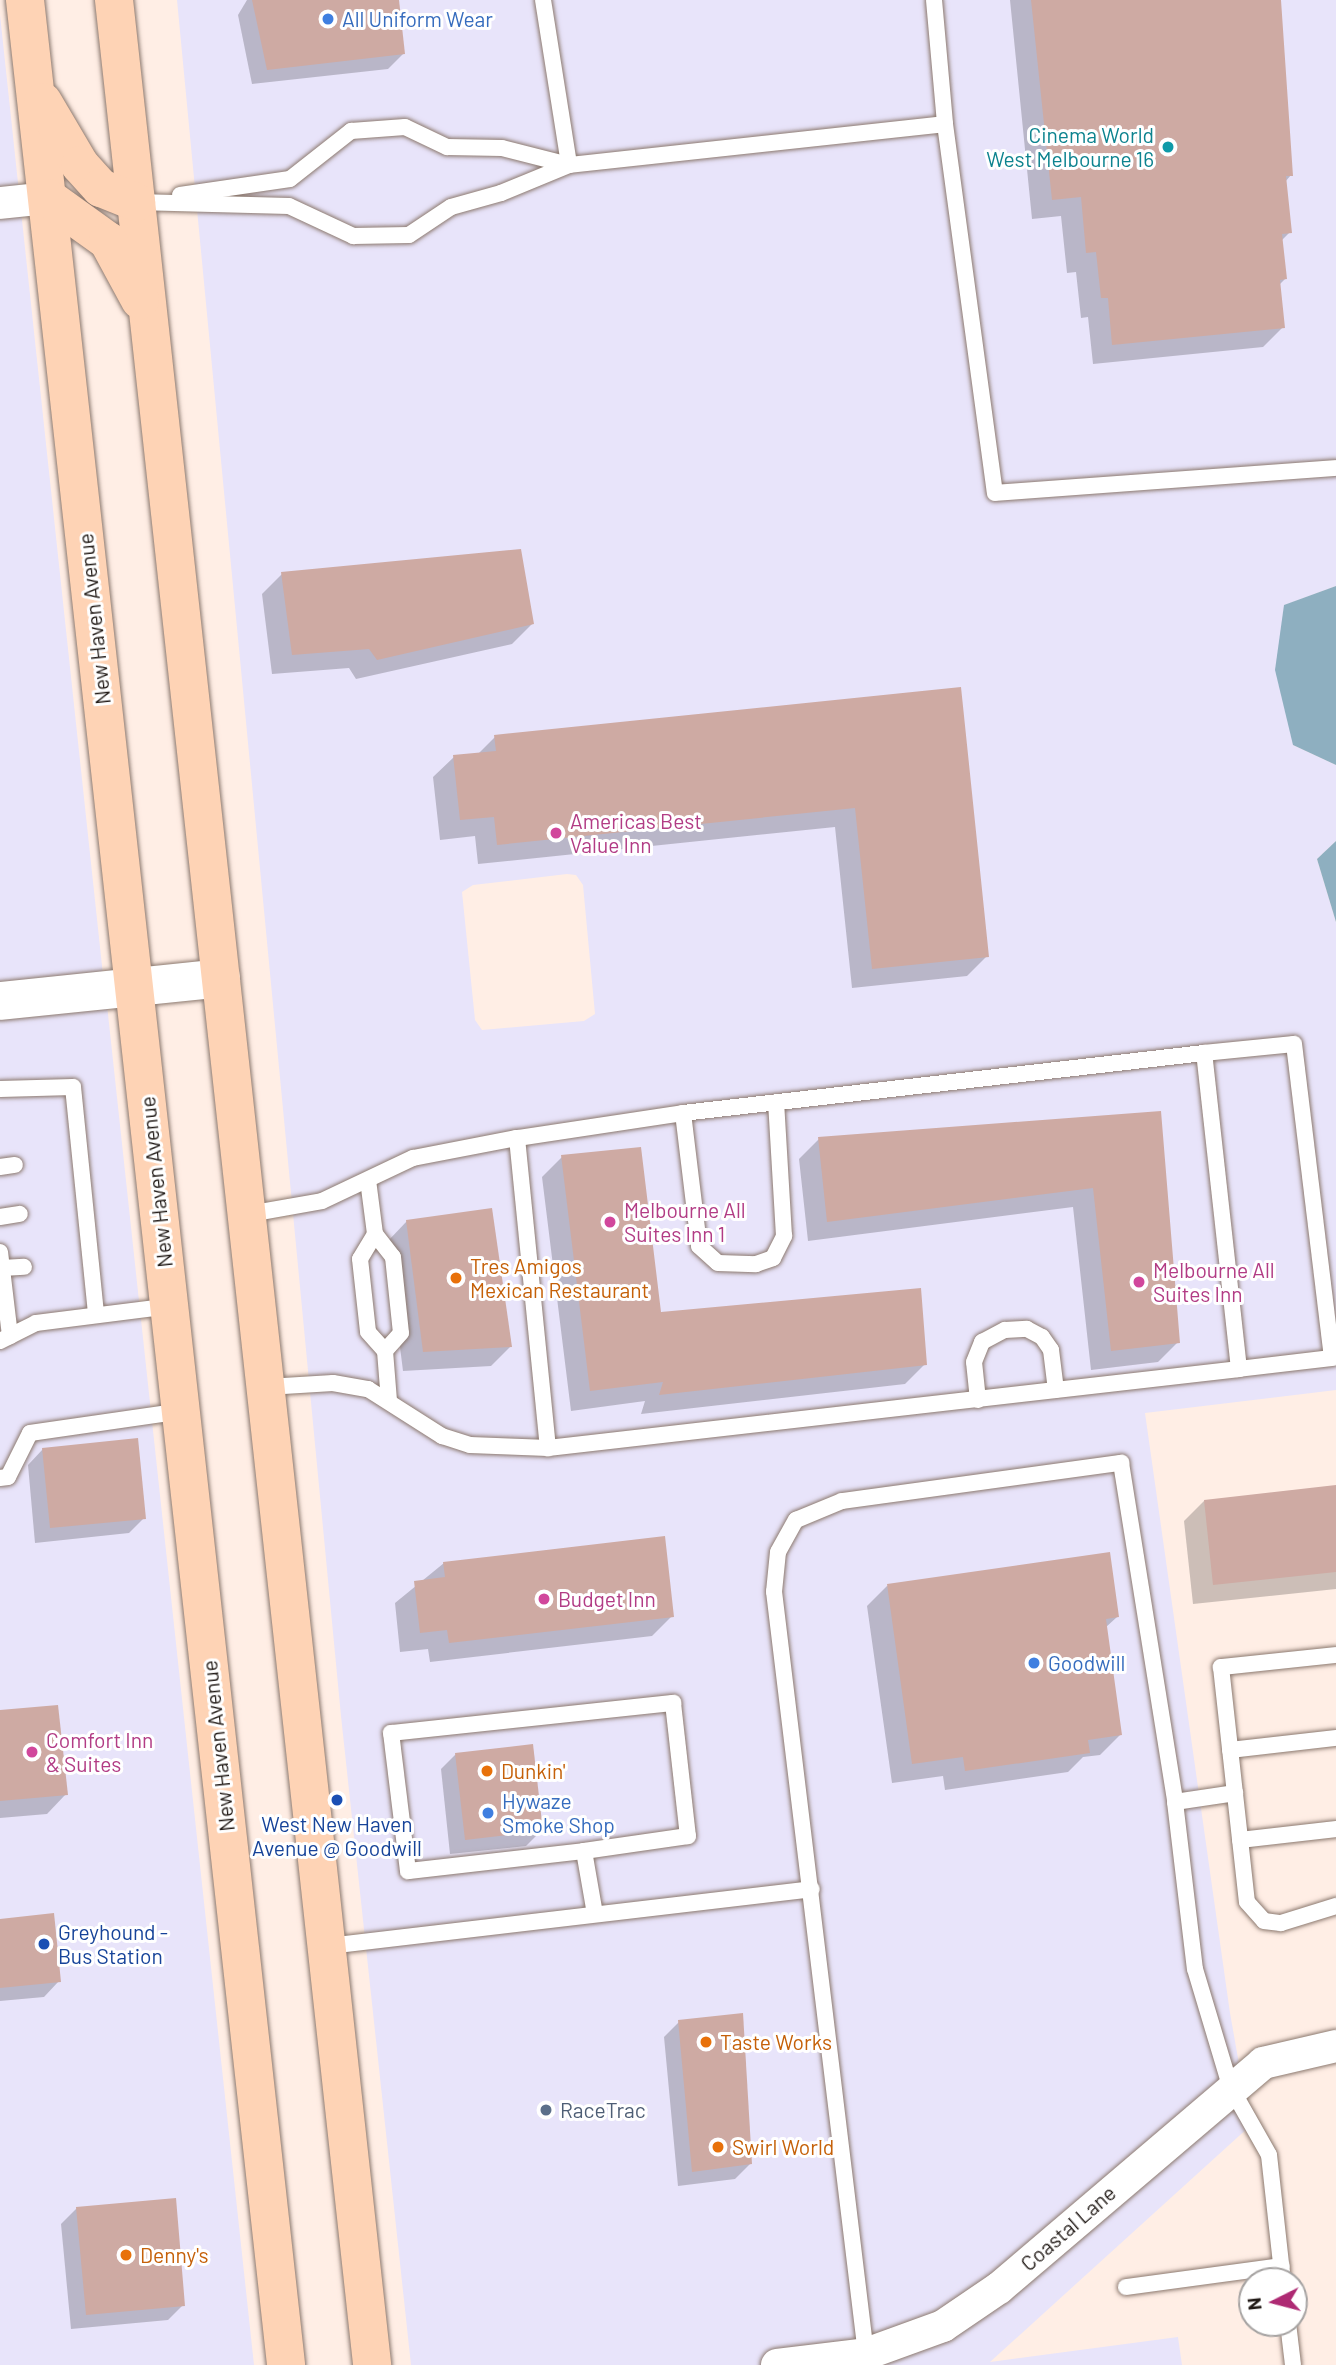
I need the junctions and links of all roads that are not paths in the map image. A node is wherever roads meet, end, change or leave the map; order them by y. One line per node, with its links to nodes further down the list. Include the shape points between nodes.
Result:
1 (25, 0): 5 (main road, New Haven Avenue)
2 (114, 0): 9 (main road)
3 (543, 0): 7 (lane)
4 (934, 0): 6 (lane)
5 (35, 88): 8 (main road, New Haven Avenue); 9 (main road, via 80,165 101,188)
6 (946, 124): 7 (lane); 12 (lane, via 995,493)
7 (569, 165): 9 (lane, via 501,193 451,207 409,235 353,236 289,206); 9 (lane, via 502,148 447,147 405,127 351,131 290,179)
8 (47, 198): 10 (street); 11 (main road, via 78,216 108,242); 14 (main road, New Haven Avenue)
9 (136, 202): 11 (main road)
10 (0, 203)
11 (149, 317): 13 (main road)
12 (1336, 468)
13 (221, 978): 14 (main road); 25 (main road)
14 (135, 987): 15 (main road); 31 (main road, New Haven Avenue)
15 (0, 1001)
16 (1204, 1053): 18 (lane); 35 (lane); 35 (lane, via 1294,1044 1332,1358)
17 (0, 1089): 21 (lane, via 73,1087)
18 (776, 1102): 19 (lane); 19 (lane, via 784,1236 773,1258 756,1264 718,1263 699,1246)
19 (683, 1113): 20 (lane)
20 (517, 1138): 23 (lane, via 413,1158); 41 (lane)
21 (80, 1158): 22 (lane); 32 (lane, via 77,1209)
22 (63, 1160)
23 (368, 1180): 25 (lane, via 322,1202); 27 (lane)
24 (20, 1214): 26 (lane)
25 (249, 1214): 36 (main road)
26 (0, 1217)
27 (375, 1234): 34 (lane, via 359,1259 368,1332); 34 (lane, via 393,1257 401,1332)
28 (0, 1251): 30 (lane)
29 (24, 1267): 30 (lane)
30 (2, 1268): 33 (lane)
31 (170, 1306): 32 (lane); 40 (main road, New Haven Avenue)
32 (96, 1315): 33 (lane, via 36,1323)
33 (5, 1339)
34 (384, 1351): 39 (lane)
35 (1239, 1369): 37 (lane)
36 (267, 1387): 39 (lane, via 333,1383 368,1390); 54 (main road)
37 (1056, 1390): 38 (lane); 38 (lane, via 1051,1350 1042,1336 1027,1329 1005,1330 982,1342 974,1362)
38 (978, 1400): 41 (lane)
39 (389, 1401): 41 (lane, via 411,1420 470,1445)
40 (182, 1411): 42 (lane, via 30,1433 8,1477); 62 (main road, New Haven Avenue)
41 (548, 1448)
42 (0, 1478)
43 (1336, 1655): 45 (lane, via 1221,1667)
44 (1336, 1738): 45 (lane)
45 (1230, 1750): 46 (lane)
46 (1236, 1793): 47 (lane); 49 (lane)
47 (1175, 1802): 51 (lane, via 1121,1463 842,1501 796,1520 778,1552 774,1592); 56 (lane, via 1195,1969)
48 (1336, 1829): 49 (lane)
49 (1240, 1840): 52 (lane, via 1247,1902 1264,1921 1292,1921)
50 (584, 1851): 50 (lane, via 688,1836 673,1703 391,1733 408,1871); 53 (lane)
51 (812, 1889): 53 (lane); 61 (lane)
52 (1336, 1906)
53 (595, 1914): 54 (lane)
54 (328, 1945): 63 (main road)
55 (1336, 2046): 56 (street, Coastal Lane, via 1263,2063)
56 (1230, 2086): 57 (lane, via 1269,2155); 61 (street, Coastal Lane, via 999,2288 943,2326)
57 (1282, 2267)
58 (1238, 2278): 59 (lane)
59 (1126, 2287)
60 (1290, 2337): 65 (lane)
61 (866, 2354): 64 (street, Coastal Lane)
62 (286, 2365)
63 (372, 2365)
64 (777, 2365)
65 (1293, 2365)

